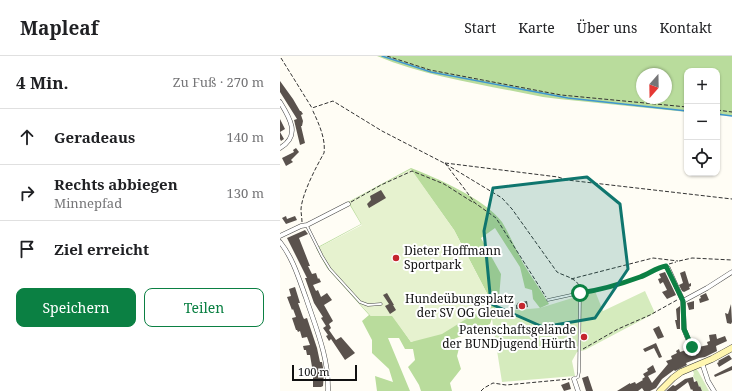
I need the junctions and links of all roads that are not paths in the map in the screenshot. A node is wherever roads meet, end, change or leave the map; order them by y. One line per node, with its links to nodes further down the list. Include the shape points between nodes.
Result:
1 (280, 102): 2 (street, via 287,113 292,130 287,144)
2 (280, 148)
3 (348, 204): 4 (street)
4 (307, 225): 5 (street); 11 (lane, via 330,269 360,302 368,305)
5 (280, 236)
6 (280, 242): 17 (street, via 291,257 322,345)
7 (666, 267): 9 (street)
8 (732, 272): 9 (street, via 707,288)
9 (682, 299): 12 (street, via 684,329)
10 (548, 300): 16 (lane, via 580,293 579,372 578,377)
11 (381, 304)
12 (688, 339): 14 (lane)
13 (732, 348): 15 (street)
14 (694, 354)
15 (700, 363): 19 (street, via 677,375); 20 (street)
16 (574, 379): 18 (street)
17 (328, 391)
18 (578, 391)
19 (660, 391)
20 (714, 391)

